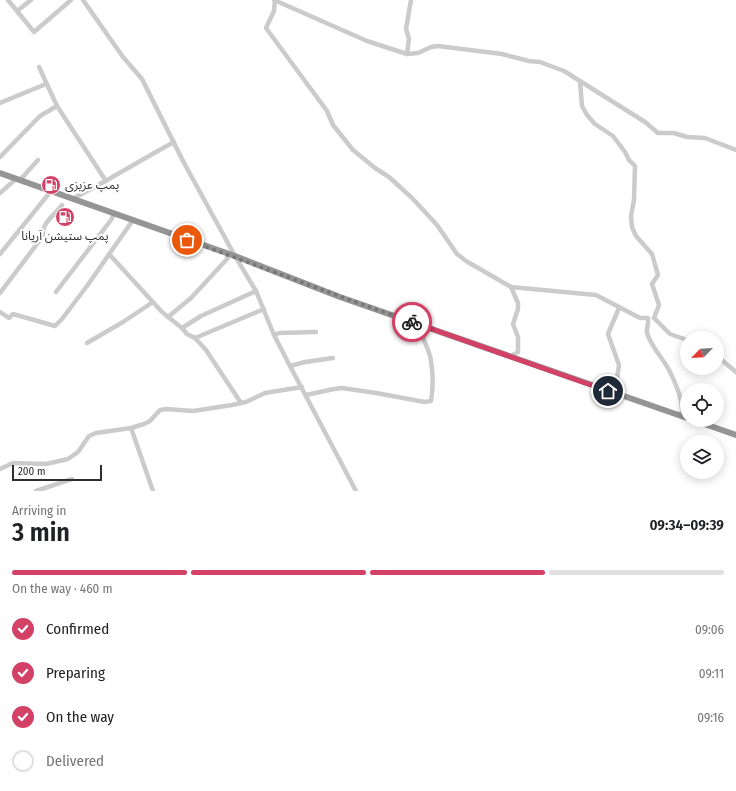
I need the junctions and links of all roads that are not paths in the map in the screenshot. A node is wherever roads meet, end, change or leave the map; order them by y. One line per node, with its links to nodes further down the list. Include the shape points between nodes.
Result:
1 (8, 0): 7 (street)
2 (31, 0): 7 (street)
3 (72, 0): 7 (street, via 34,32)
4 (83, 0): 14 (street, via 123,57 142,79)
5 (275, 0): 8 (street, via 367,41); 30 (street, via 274,11 266,28 327,110 333,125 354,150 416,202 437,225 457,254)
6 (411, 0): 8 (street, via 406,29 409,39)
7 (16, 11)
8 (407, 54): 10 (street, via 438,46 502,54 540,62 564,71)
9 (39, 67): 11 (street)
10 (580, 81): 15 (street, via 658,133 705,138); 39 (street, via 582,106 587,115 613,136 628,160 635,166 632,227 636,236 652,254 658,275 652,284 659,305)
11 (46, 84): 12 (street); 13 (street)
12 (0, 103)
13 (57, 106): 16 (street, via 40,116); 20 (street)
14 (174, 142): 20 (street); 29 (street)
15 (736, 150)
16 (0, 157)
17 (38, 160): 19 (street)
18 (0, 173): 19 (highway)
19 (18, 180): 21 (highway); 22 (street)
20 (106, 181): 23 (street)
21 (51, 191): 23 (highway); 27 (street)
22 (0, 193)
23 (74, 200): 25 (highway)
24 (62, 205): 32 (street, via 46,222 42,230 43,236)
25 (114, 214): 26 (highway); 33 (street)
26 (134, 220): 28 (street); 29 (highway)
27 (0, 254)
28 (108, 254): 34 (street); 37 (street, via 87,286 55,326 13,314 10,318)
29 (231, 255): 31 (street); 38 (street, via 191,298); 41 (highway)
30 (513, 288): 35 (street, via 596,295); 48 (street, via 518,303 513,324 518,337 518,352)
31 (256, 291): 36 (street); 42 (street, via 201,316)
32 (0, 292)
33 (56, 292)
34 (153, 302): 38 (street); 47 (street)
35 (619, 308): 40 (street); 54 (street, via 608,334 619,365)
36 (264, 309): 44 (street); 45 (street)
37 (0, 312)
38 (168, 318): 42 (street)
39 (654, 318): 40 (street); 46 (street, via 670,334)
40 (648, 319): 56 (street, via 647,332 671,373)
41 (422, 325): 48 (highway); 55 (street, via 422,335 431,360 430,401 342,388)
42 (182, 328): 45 (street)
43 (316, 332): 44 (street)
44 (274, 335): 51 (street)
45 (195, 338): 57 (street, via 206,350)
46 (680, 338)
47 (87, 342)
48 (512, 356): 54 (highway)
49 (333, 358): 51 (street)
50 (724, 362): 52 (street)
51 (290, 366): 53 (street)
52 (736, 372)
53 (302, 387): 55 (street); 57 (street, via 265,393)
54 (615, 393): 58 (highway)
55 (306, 395): 66 (street)
56 (680, 398)
57 (241, 403): 60 (street, via 193,411 160,410 150,421)
58 (680, 416)
59 (713, 427): 61 (highway)
60 (132, 428): 62 (street, via 88,436 78,452 68,459 46,464 13,463); 65 (street)
61 (736, 435)
62 (0, 469)
63 (72, 479): 64 (street)
64 (36, 491)
65 (153, 491)
66 (356, 491)

